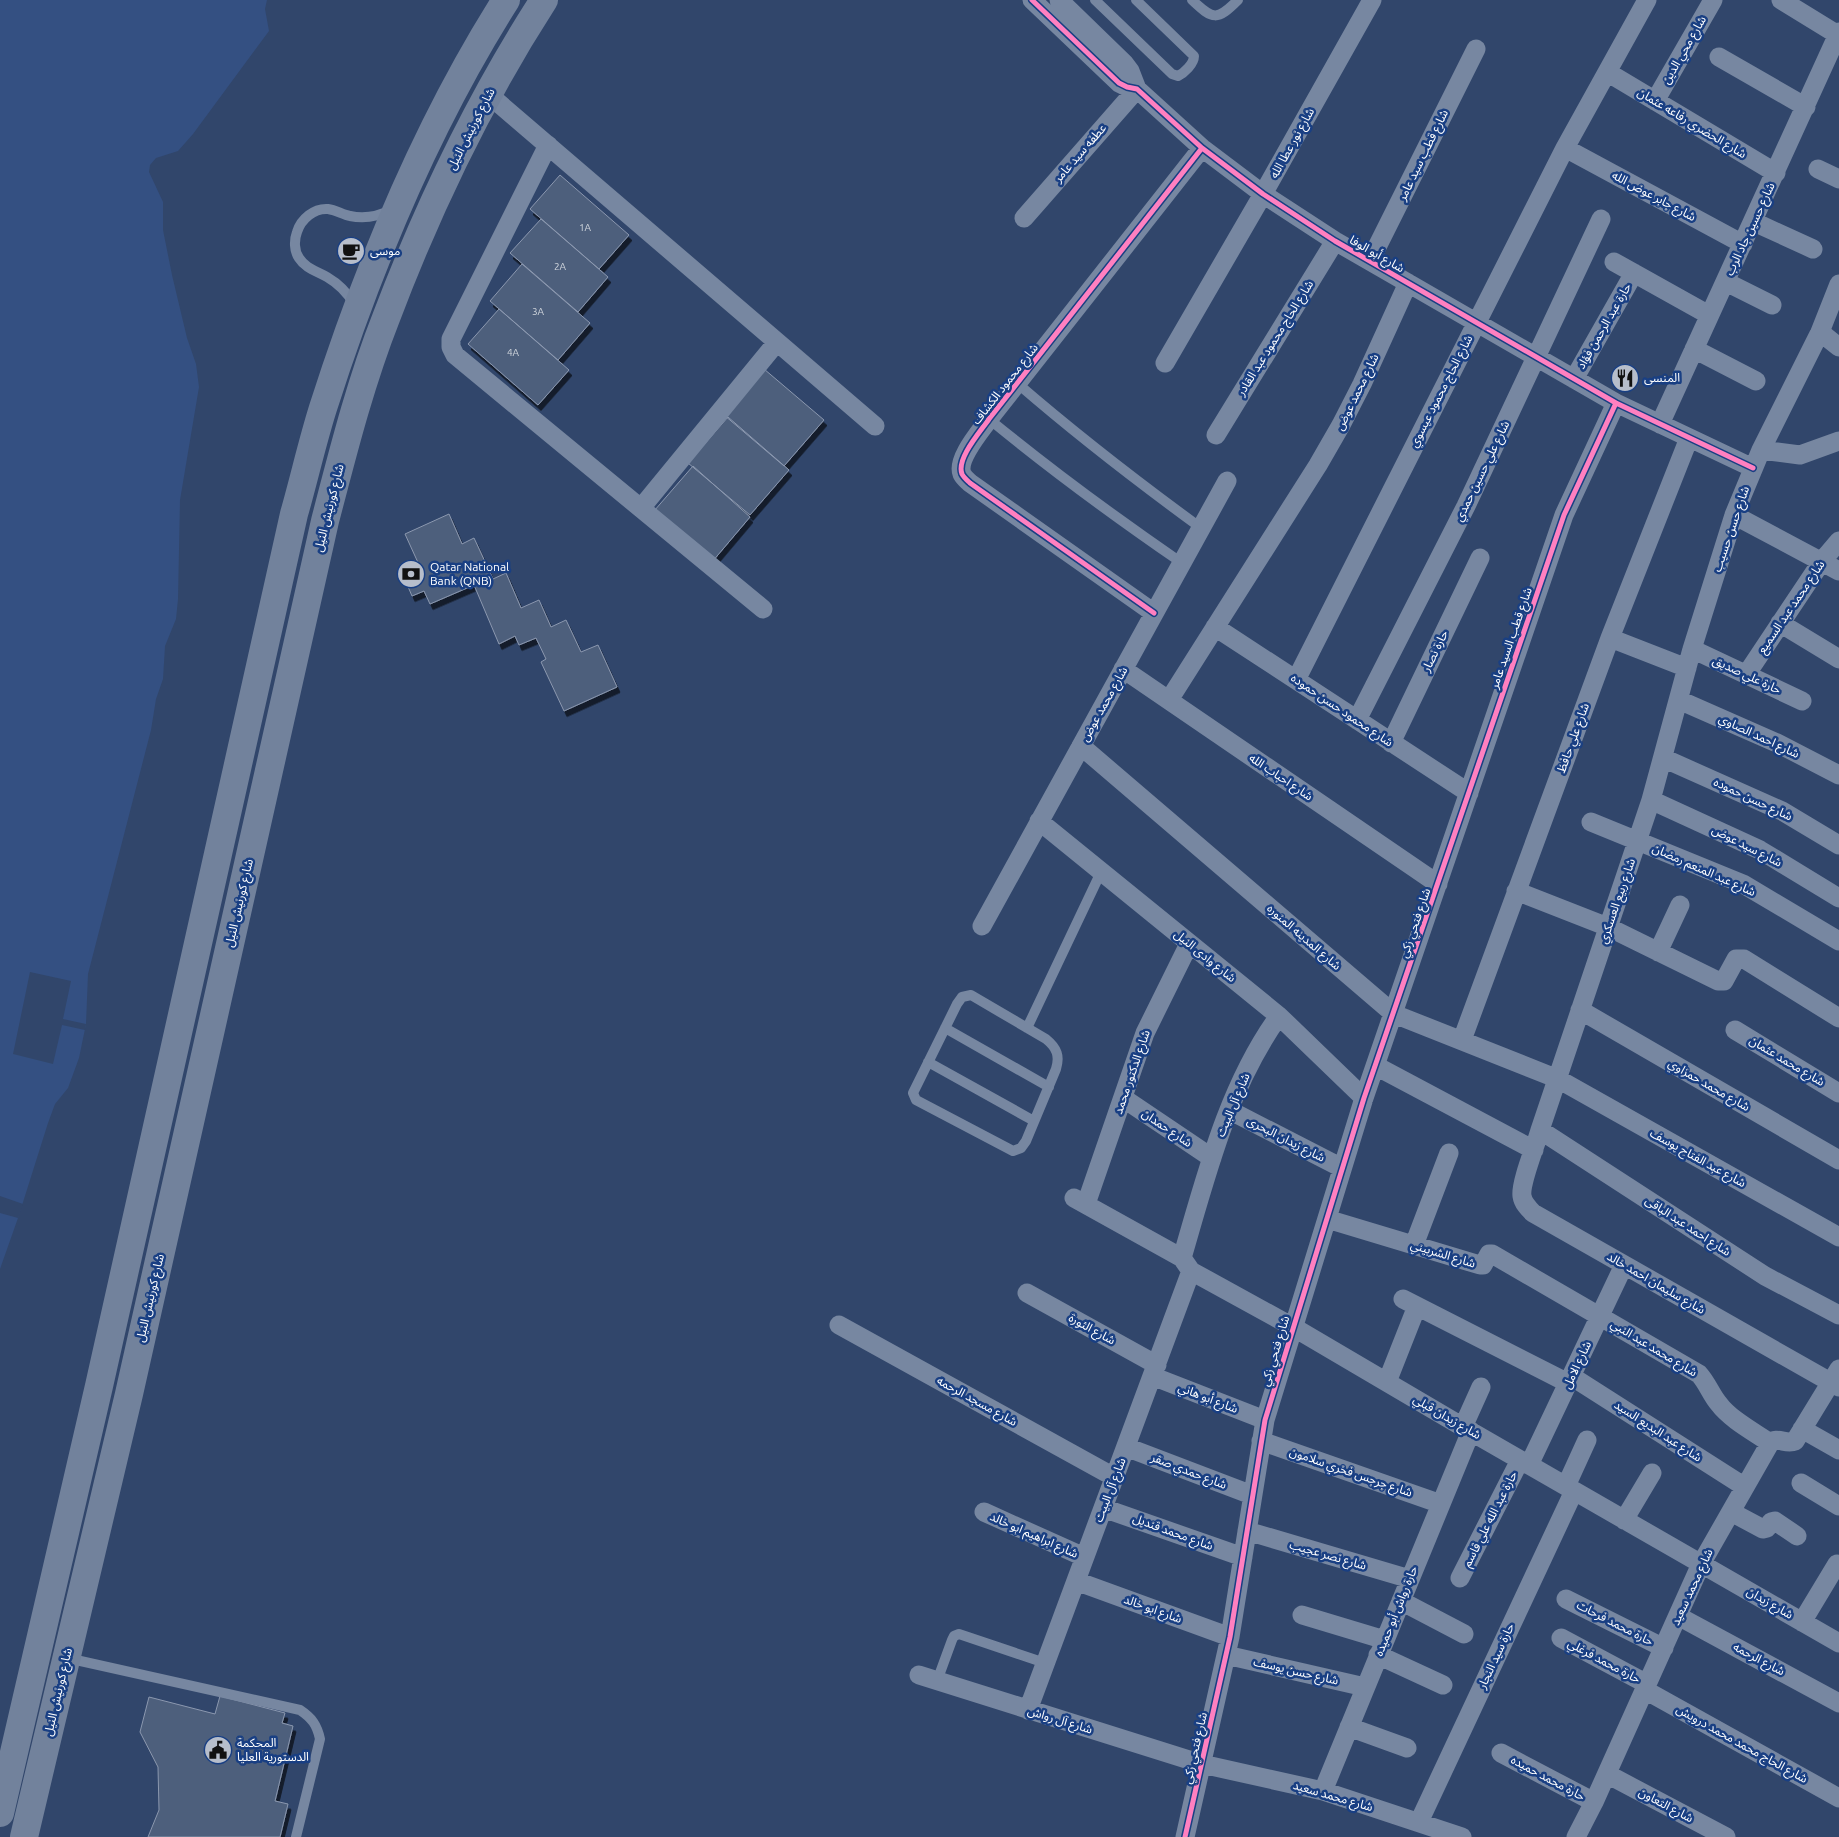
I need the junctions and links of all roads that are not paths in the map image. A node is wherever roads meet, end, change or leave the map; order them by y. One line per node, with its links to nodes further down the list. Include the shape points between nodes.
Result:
1 (506, 0): 28 (highway, via 443,110)
2 (544, 0): 18 (highway, شارع كورنيش النيل)
3 (1032, 0): 17 (street, شارع أبو الوفا, via 1111,77)
4 (1059, 0): 17 (street, شارع أبو الوفا, via 1124,63)
5 (1095, 0): 6 (lane, via 1172,74 1180,75 1194,56)
6 (1136, 0)
7 (1192, 0): 8 (lane, via 1209,16 1218,17)
8 (1238, 0)
9 (1372, 0): 27 (street, شارع نور عطا الله)
10 (1647, 0): 16 (street, شارع الحاج محمود عيسوي)
11 (1713, 0): 19 (street, شارع محي الدين)
12 (1781, 0): 13 (street)
13 (1838, 34): 20 (street, شارع حسين جاد الرب)
14 (1476, 49): 35 (street, شارع قطب سيد عامر)
15 (1719, 57): 20 (street)
16 (1607, 72): 19 (street, شارع الحضري رفاعه عثمان); 23 (street, شارع الحاج محمود عيسوي)
17 (1137, 89): 22 (street, شارع أبو الوفا); 29 (street, عطفه سيد عامر)
18 (488, 94): 21 (street); 187 (highway, شارع كورنيش النيل, via 426,219 385,318 325,520 131,1384)
19 (1655, 101): 25 (street, شارع الحضري رفاعه عثمان)
20 (1806, 107): 25 (street, شارع حسين جاد الرب)
21 (548, 145): 46 (street); 64 (street, via 452,339 451,347 455,354)
22 (1202, 148): 27 (street, شارع أبو الوفا); 53 (street, شارع محمود الكشاف)
23 (1565, 148): 33 (street, شارع جابر عوض الله); 44 (street, شارع الحاج محمود عيسوي)
24 (1818, 169): 26 (street)
25 (1776, 173): 31 (street, شارع حسين جاد الرب)
26 (1839, 179)
27 (1263, 194): 32 (street, شارع أبو الوفا); 50 (street, شارع نور عطا الله)
28 (399, 206): 42 (highway); 42 (lane, via 383,214 366,217 349,216 328,209 317,211 307,216 295,235 298,257 304,265 338,284)
29 (1024, 218)
30 (1602, 219): 49 (street, شارع علي حسين حمدي)
31 (1754, 222): 33 (street, شارع حسين جاد الرب); 34 (street)
32 (1335, 241): 35 (street, شارع أبو الوفا); 58 (street, شارع الحاج محمود عبد القادر)
33 (1744, 244): 38 (street, شارع حسين جاد الرب)
34 (1813, 249)
35 (1370, 261): 39 (street, شارع أبو الوفا)
36 (1614, 262): 37 (street)
37 (1634, 273): 43 (street); 51 (street, حارة عبد الرحمن فؤاد)
38 (1726, 282): 41 (street); 43 (street, شارع حسين جاد الرب)
39 (1408, 283): 44 (street, شارع أبو الوفا); 75 (street, شارع محمد عوض, via 1341,425)
40 (1839, 284): 45 (street, شارع حسن حسيب)
41 (1772, 305)
42 (356, 308): 204 (highway, via 322,410 294,514)
43 (1709, 315): 48 (street, شارع حسين جاد الرب)
44 (1476, 322): 49 (street, شارع أبو الوفا); 82 (street, شارع الحاج محمود عيسوي)
45 (1820, 332): 47 (street); 61 (street, شارع حسن حسيب)
46 (777, 342): 57 (street); 64 (street)
47 (1839, 346)
48 (1694, 349): 52 (street); 56 (street, شارع حسين جاد الرب)
49 (1536, 357): 51 (street, شارع أبو الوفا); 86 (street, شارع علي حسين حمدي, via 1466,506)
50 (1165, 363)
51 (1574, 379): 54 (street, شارع أبو الوفا)
52 (1756, 381)
53 (1017, 383): 55 (street, شارع محمود الكشاف); 66 (lane, via 1088,443)
54 (1616, 403): 56 (street, شارع أبو الوفا); 91 (street, شارع قطب السيد عامر, via 1564,515)
55 (989, 419): 70 (lane, via 1058,474); 73 (street, شارع محمود الكشاف, via 963,458 962,475)
56 (1660, 424): 59 (street, شارع أبو الوفا)
57 (875, 426)
58 (1216, 435)
59 (1688, 438): 62 (street, شارع أبو الوفا); 76 (street, شارع علي حافظ)
60 (1839, 440): 61 (street, via 1800,455)
61 (1761, 450): 62 (street, شارع حسن حسيب)
62 (1753, 468): 65 (street, شارع حسن حسيب)
63 (1227, 481): 66 (street, شارع محمد عوض)
64 (641, 508): 72 (street)
65 (1734, 515): 69 (street); 77 (street, شارع حسن حسيب)
66 (1201, 528): 70 (street, شارع محمد عوض)
67 (1839, 541): 69 (street, شارع محمد عبد السميع)
68 (1480, 558): 87 (street, حارة نصار)
69 (1822, 561): 71 (street); 74 (street, شارع محمد عبد السميع)
70 (1182, 563): 73 (street, شارع محمد عوض)
71 (1839, 571)
72 (763, 609)
73 (1154, 613): 80 (street, شارع محمد عوض)
74 (1780, 623): 78 (street); 81 (street, شارع محمد عبد السميع)
75 (1215, 627): 82 (street, شارع محمود حسن حموده); 83 (street, شارع محمد عوض)
76 (1610, 638): 79 (street); 99 (street, شارع علي حافظ)
77 (1692, 650): 79 (street, شارع ربيع العسكري); 81 (street, حارة علي صديق)
78 (1839, 659)
79 (1687, 668): 84 (street, شارع ربيع العسكري)
80 (1123, 669): 83 (street, شارع احباب الله); 88 (street, شارع محمد عوض)
81 (1746, 675): 85 (street, حارة علي صديق)
82 (1296, 680): 86 (street, شارع محمود حسن حموده)
83 (1169, 700): 98 (street, شارع احباب الله)
84 (1679, 700): 89 (street, شارع ربيع العسكري); 90 (street, شارع احمد الصاوي, via 1778,743)
85 (1802, 701)
86 (1357, 720): 87 (street, شارع محمود حسن حموده)
87 (1391, 743): 91 (street, شارع محمود حسن حموده)
88 (1081, 746): 93 (street, شارع محمد عوض); 108 (street, شارع المدينه المنوره)
89 (1663, 758): 92 (street, شارع ربيع العسكري); 96 (street, شارع حسن حموده, via 1782,811)
90 (1839, 775)
91 (1469, 793): 98 (street, شارع قطب السيد عامر)
92 (1651, 800): 95 (street, شارع ربيع العسكري); 100 (street, شارع سيد عوض, via 1760,850)
93 (1039, 821): 97 (street, شارع وادى النيل); 102 (street, شارع محمد عوض)
94 (1591, 822): 95 (street, شارع عبد المنعم رمضان)
95 (1637, 841): 103 (street, شارع ربيع العسكري); 104 (street, شارع عبد المنعم رمضان, via 1743,884)
96 (1839, 845)
97 (1101, 872): 105 (street, شارع وادى النيل); 112 (lane)
98 (1438, 884): 108 (street, شارع فتحي زكي)
99 (1516, 891): 103 (street); 114 (street, شارع علي حافظ)
100 (1839, 898)
101 (1680, 905): 106 (street)
102 (982, 926)
103 (1608, 927): 106 (street); 107 (street, شارع ربيع العسكري)
104 (1839, 941)
105 (1189, 944): 109 (street, شارع وادى النيل); 120 (street, شارع الدكتور محمد, via 1145,1033)
106 (1658, 952): 110 (street, via 1721,982 1736,959 1744,959)
107 (1580, 1010): 117 (street, شارع ربيع العسكري); 128 (street, شارع محمد حمزاوي)
108 (1394, 1014): 114 (street, شارع المدينه المنوره); 116 (street, شارع فتحي زكي)
109 (1279, 1016): 121 (street, شارع وادى النيل); 122 (street, شارع آل البيت, via 1262,1040)
110 (1839, 1018)
111 (945, 1028): 112 (lane, via 962,997 971,995); 115 (lane); 118 (lane)
112 (1027, 1028): 118 (lane, via 1058,1052)
113 (1735, 1030): 119 (street, شارع محمد عثمان)
114 (1462, 1040): 117 (street, شارع المدينه المنوره)
115 (928, 1062): 123 (lane); 123 (lane, via 914,1092 916,1100 1013,1151 1026,1141)
116 (1376, 1066): 121 (street, شارع فتحي زكي); 125 (street)
117 (1558, 1079): 124 (street, شارع ربيع العسكري); 132 (street, شارع عبد الفتاح يوسف)
118 (1049, 1087): 123 (lane)
119 (1839, 1092)
120 (1123, 1098): 127 (street, شارع حمدان); 130 (street, شارع الدكتور محمد)
121 (1364, 1098): 129 (street, شارع فتحي زكي)
122 (1229, 1110): 127 (street, شارع آل البيت); 129 (street, شارع زيدان البحرى)
123 (1034, 1121)
124 (1540, 1130): 125 (street, شارع ربيع العسكري); 137 (street, شارع احمد عبد الباقى, via 1766,1276)
125 (1534, 1150): 135 (street, شارع سليمان احمد خالد, via 1523,1185 1525,1205)
126 (1449, 1153): 133 (street)
127 (1212, 1158): 134 (street, شارع آل البيت)
128 (1839, 1160)
129 (1342, 1168): 131 (street, شارع فتحي زكي)
130 (1080, 1201): 134 (street, شارع زيدان قبلي)
131 (1327, 1219): 133 (street, شارع الشربيني); 140 (street, شارع فتحي زكي)
132 (1839, 1237)
133 (1414, 1245): 138 (street, شارع الشربيني, via 1482,1266 1492,1254)
134 (1186, 1264): 140 (street, شارع زيدان قبلي); 141 (street, شارع آل البيت)
135 (1624, 1265): 138 (street, شارع الامل); 143 (street, شارع سليمان احمد خالد)
136 (1027, 1293): 141 (street, شارع الثورة)
137 (1839, 1315)
138 (1600, 1316): 142 (street, شارع الامل); 151 (street, شارع محمد عبد النبي, via 1699,1374 1725,1411)
139 (839, 1325): 156 (street, شارع مسجد الرحمه)
140 (1293, 1327): 144 (street, شارع زيدان قبلي); 146 (street, شارع فتحي زكي)
141 (1154, 1371): 146 (street, شارع أبو هاني); 152 (street, شارع آل البيت)
142 (1570, 1379): 144 (street, شارع عبد البديع السيد, via 1410,1302); 154 (street, شارع الامل); 158 (street, شارع عبد البديع السيد)
143 (1836, 1380): 148 (street)
144 (1387, 1382): 147 (street, شارع زيدان قبلي)
145 (1481, 1387): 147 (street, حارة رواش أبو حميده)
146 (1264, 1420): 150 (street, شارع فتحي زكي)
147 (1467, 1429): 154 (street, شارع زيدان قبلي); 161 (street, حارة رواش أبو حميده)
148 (1802, 1429): 151 (street, via 1793,1443 1776,1440); 153 (street)
149 (1587, 1440): 159 (street, حارة سيد النجار)
150 (1261, 1441): 160 (street, شارع فتحي زكي); 161 (street, شارع جرجس فخري سلامون)
151 (1770, 1443): 158 (street, شارع محمد سعيد)
152 (1126, 1447): 156 (street, شارع آل البيت); 160 (street, شارع حمدي صقر)
153 (1839, 1450)
154 (1524, 1462): 159 (street, شارع زيدان قبلي); 173 (street, حارة عبد الله علي قاسم)
155 (1652, 1473): 166 (street)
156 (1114, 1477): 163 (street, شارع آل البيت)
157 (1801, 1483): 162 (street)
158 (1745, 1487): 165 (street, شارع محمد سعيد)
159 (1570, 1488): 166 (street, شارع زيدان قبلي); 205 (street, حارة سيد النجار)
160 (1252, 1495): 167 (street, شارع فتحي زكي)
161 (1441, 1504): 174 (street, حارة رواش أبو حميده)
162 (1839, 1506)
163 (1103, 1508): 169 (street, شارع آل البيت); 170 (street, شارع محمد قنديل)
164 (984, 1512): 169 (street, شارع ابراهيم ابو خالد)
165 (1731, 1512): 168 (street, via 1763,1530 1775,1522); 171 (street, شارع محمد سعيد)
166 (1624, 1520): 171 (street, شارع زيدان قبلي)
167 (1247, 1531): 170 (street, شارع فتحي زكي); 174 (street, شارع نصر عجيب)
168 (1797, 1536)
169 (1084, 1557): 175 (street, شارع آل البيت)
170 (1243, 1557): 184 (street, شارع فتحي زكي)
171 (1701, 1564): 179 (street, شارع محمد سعيد); 180 (street, شارع زيدان)
172 (1837, 1564): 180 (street)
173 (1460, 1578)
174 (1410, 1579): 177 (street, حارة رواش أبو حميده)
175 (1076, 1580): 184 (street, شارع ابو خالد); 188 (street, شارع آل البيت)
176 (1566, 1599): 186 (street, حارة محمد فرحات)
177 (1401, 1601): 181 (street); 185 (street, حارة رواش أبو حميده)
178 (1302, 1615): 185 (street)
179 (1678, 1616): 186 (street, شارع محمد سعيد); 194 (street, شارع الرحمه)
180 (1802, 1622): 183 (street, شارع زيدان)
181 (1464, 1634)
182 (1561, 1638): 193 (street, حارة محمد فرغلي)
183 (1839, 1643)
184 (1228, 1646): 192 (street, شارع حسن يوسف); 199 (street, شارع فتحي زكي)
185 (1381, 1647): 191 (street); 192 (street, حارة رواش أبو حميده)
186 (1664, 1648): 193 (street, شارع محمد سعيد)
187 (66, 1658): 206 (highway, شارع كورنيش النيل); 207 (lane, via 300,1710 311,1717 318,1727 320,1739)
188 (1045, 1663): 190 (lane, via 959,1634 952,1640); 195 (street, شارع آل البيت)
189 (919, 1676): 190 (street, شارع آل رواش)
190 (937, 1681): 195 (street, شارع آل رواش)
191 (1443, 1685)
192 (1365, 1687): 196 (street, حارة رواش أبو حميده)
193 (1646, 1687): 200 (street, شارع محمد سعيد); 202 (street, شارع الحاج محمد محمد درويش)
194 (1839, 1703)
195 (1028, 1710): 199 (street, شارع آل رواش)
196 (1349, 1727): 197 (street); 201 (street, حارة رواش أبو حميده)
197 (1407, 1748)
198 (1502, 1753): 203 (street, حارة محمد حميده)
199 (1202, 1764): 201 (street, شارع محمد سعيد); 208 (street, شارع فتحي زكي)
200 (1607, 1774): 203 (street, شارع محمد سعيد); 211 (street, شارع التعاون)
201 (1323, 1791): 205 (street, شارع محمد سعيد)
202 (1839, 1798)
203 (1594, 1802): 210 (street, شارع محمد سعيد)
204 (0, 1813)
205 (1418, 1822): 209 (street, شارع محمد سعيد)
206 (24, 1837)
207 (296, 1837)
208 (1185, 1837)
209 (1462, 1837)
210 (1576, 1837)
211 (1726, 1837)

